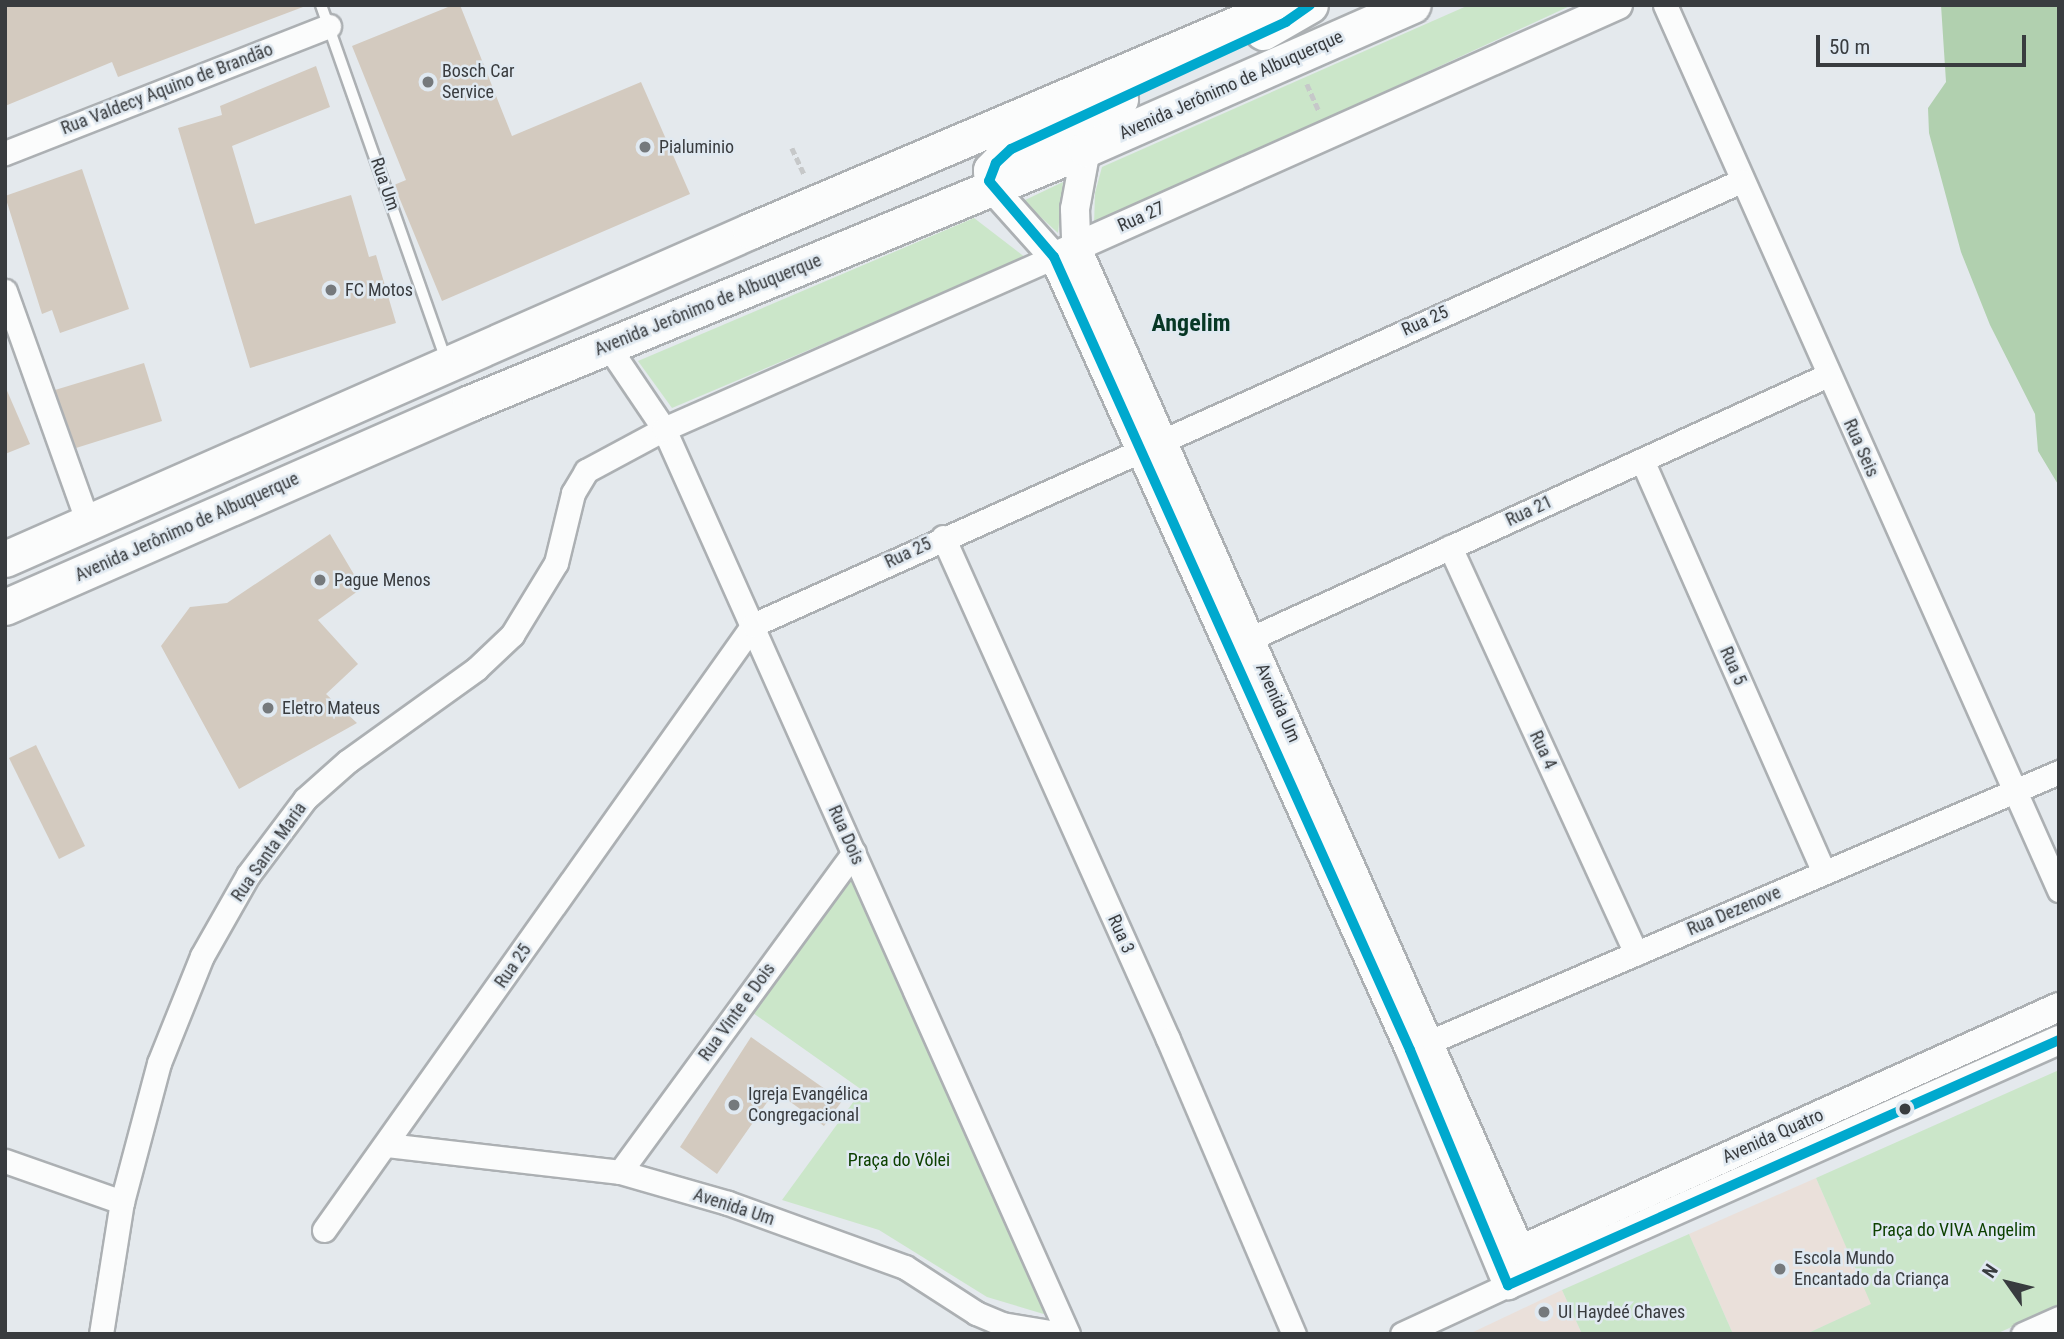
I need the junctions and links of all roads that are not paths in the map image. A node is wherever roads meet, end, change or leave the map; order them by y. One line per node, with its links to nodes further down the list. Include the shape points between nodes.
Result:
1 (1281, 5): 14 (main road)
2 (1310, 5): 10 (main road, via 1286,22 1011,149 991,170)
3 (1413, 5): 7 (main road, Avenida Jerônimo de Albuquerque)
4 (1619, 5): 11 (street, Rua 27)
5 (1665, 5): 9 (street, Rua Seis)
6 (325, 16): 8 (street, Rua Valdecy Aquino de Brandão); 14 (lane, Rua Um)
7 (1086, 149): 10 (main road, Avenida Jerônimo de Albuquerque); 11 (street, Avenida Um)
8 (5, 153)
9 (1741, 181): 15 (street, Rua Seis); 17 (street, Rua 25)
10 (992, 188): 11 (street, Avenida Um); 13 (main road, Avenida Jerônimo de Albuquerque)
11 (1065, 251): 16 (street, Rua 27); 17 (street, Avenida Um)
12 (5, 291): 19 (street)
13 (608, 346): 16 (street, Rua Dois); 23 (main road, Avenida Jerônimo de Albuquerque)
14 (448, 364): 19 (main road)
15 (1828, 375): 18 (street, Rua 21); 27 (street, Rua Seis)
16 (664, 429): 24 (street, Rua Dois); 38 (street, Rua Santa Maria, via 597,462 578,480 556,563 512,635 477,669 348,761 305,799 248,875 202,956 159,1063)
17 (1152, 443): 20 (street, Rua 25); 25 (street, Avenida Um)
18 (1642, 460): 21 (street, Rua 21); 29 (street, Rua 5)
19 (88, 523): 22 (main road)
20 (943, 537): 24 (street, Rua 25); 46 (street, Rua 3, via 1168,1039)
21 (1450, 547): 25 (street, Rua 21); 31 (street, Rua 4)
22 (5, 559)
23 (5, 607)
24 (753, 625): 28 (street, Rua Dois); 35 (street, Rua 25)
25 (1240, 643): 34 (street, Avenida Um)
26 (2059, 772): 27 (street, Rua Dezenove)
27 (2015, 791): 29 (street, Rua Dezenove); 30 (street, Rua Seis)
28 (853, 852): 37 (street, Rua Vinte e Dois); 45 (street, Rua Dois)
29 (1824, 872): 31 (street, Rua Dezenove)
30 (2059, 890)
31 (1636, 953): 34 (street, Rua Dezenove)
32 (2059, 1007): 40 (street, Avenida Quatro)
33 (2059, 1040): 41 (street, Avenida Quatro)
34 (1419, 1046): 40 (street, Avenida Um); 41 (street, Avenida Um)
35 (387, 1145): 37 (street, Avenida Um); 39 (street, Rua 25)
36 (5, 1161): 38 (street)
37 (620, 1172): 44 (street, Avenida Um, via 728,1203 905,1267 976,1313 1002,1324)
38 (122, 1202): 43 (street, Rua Santa Maria)
39 (324, 1230)
40 (1520, 1250): 41 (street)
41 (1508, 1284): 47 (street, Avenida Quatro)
42 (2059, 1318): 48 (street)
43 (101, 1334)
44 (1062, 1334)
45 (1068, 1334)
46 (1294, 1334)
47 (1402, 1334)
48 (2023, 1334)

